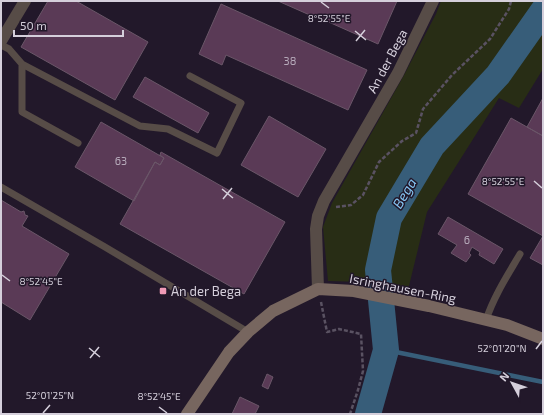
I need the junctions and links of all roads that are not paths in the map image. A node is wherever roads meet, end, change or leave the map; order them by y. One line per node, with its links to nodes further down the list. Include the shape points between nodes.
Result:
1 (25, 1): 3 (street)
2 (433, 1): 10 (street, An der Bega, via 398,73 324,201 318,216)
3 (1, 41)
4 (1, 45): 5 (lane, via 9,48)
5 (22, 64): 6 (lane, via 140,126 168,129 217,153 241,103); 7 (lane, via 22,112)
6 (190, 76)
7 (78, 143)
8 (1, 187): 12 (lane)
9 (520, 254): 11 (lane, via 491,304)
10 (318, 289): 11 (street, Isringhausen-Ring, via 354,291); 12 (street, Isringhausen-Ring, via 273,311)
11 (486, 320): 13 (street, Isringhausen-Ring)
12 (248, 332): 14 (street, Isringhausen-Ring, via 229,352)
13 (543, 339)
14 (187, 414)

